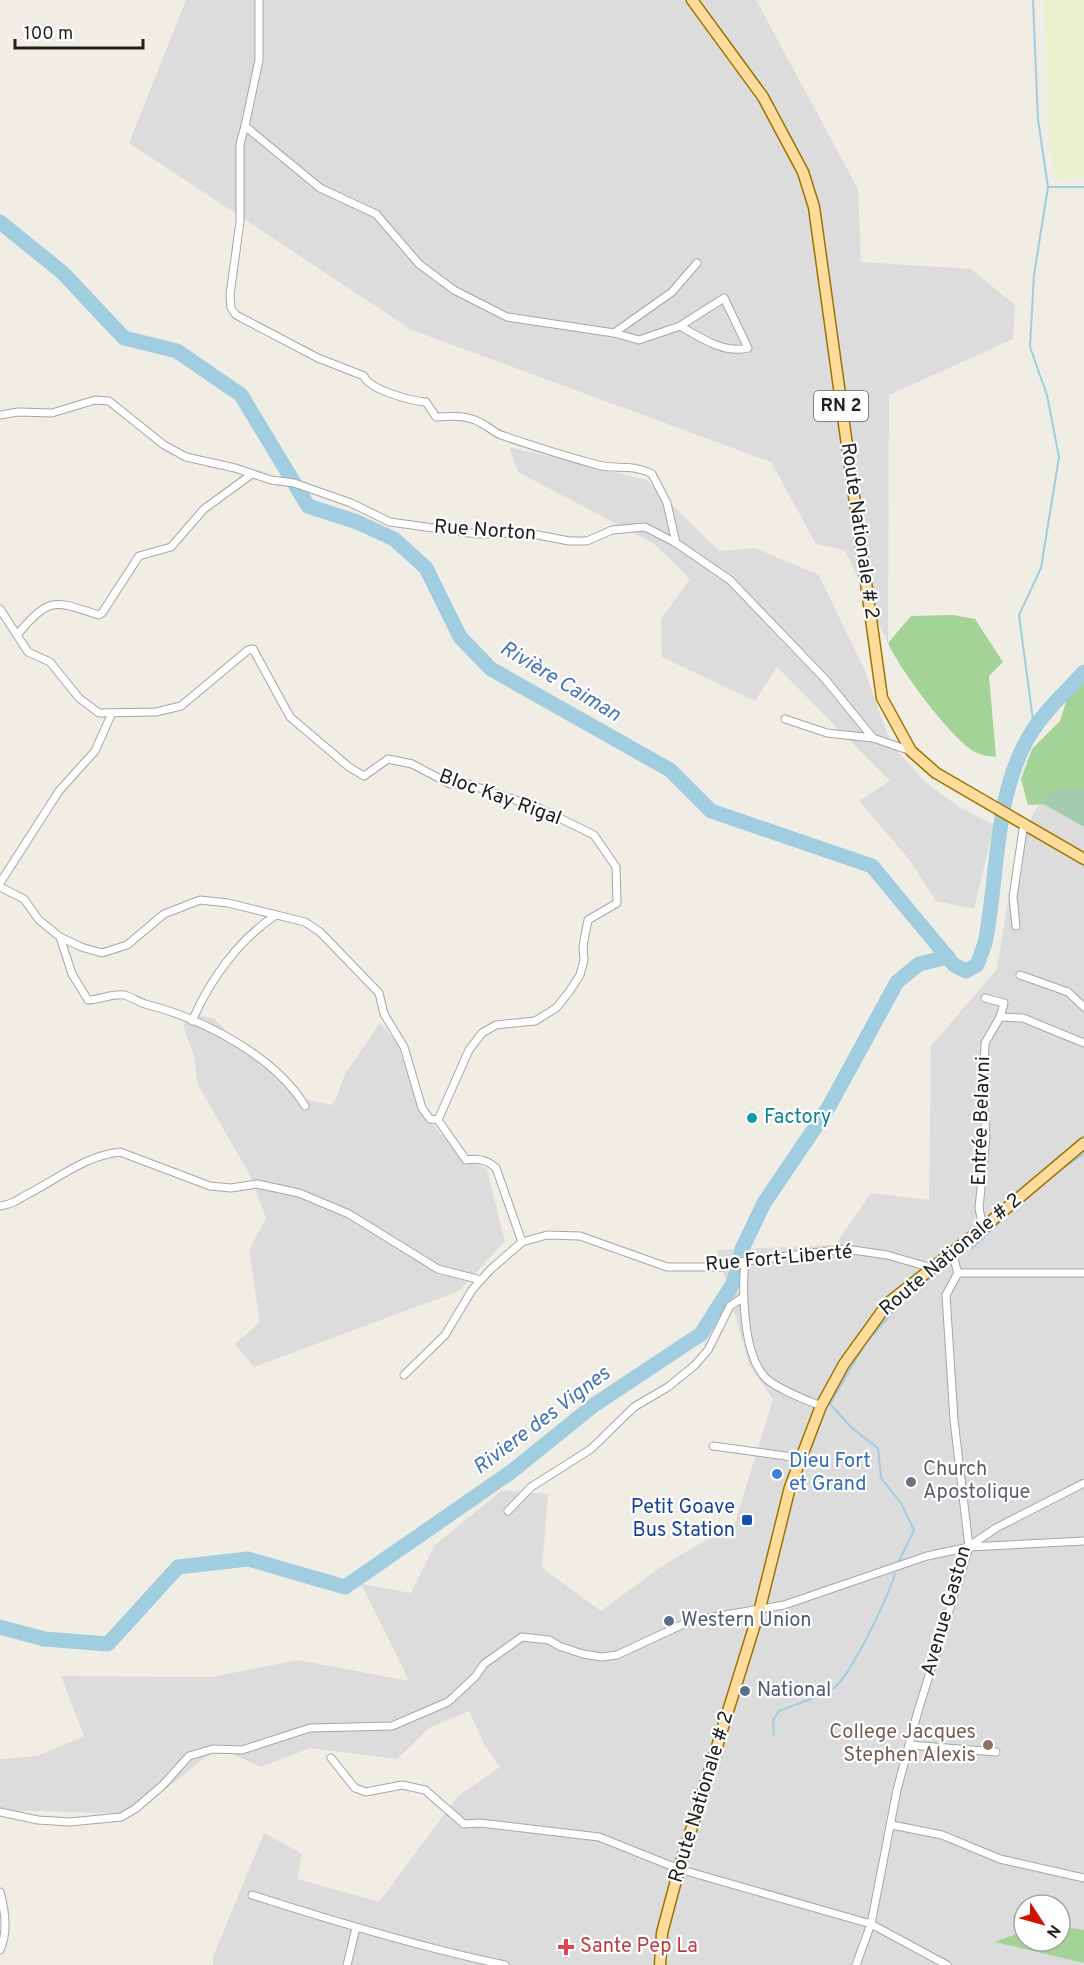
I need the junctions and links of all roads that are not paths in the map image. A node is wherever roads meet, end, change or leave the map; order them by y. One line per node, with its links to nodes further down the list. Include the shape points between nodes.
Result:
1 (260, 0): 3 (street, via 260,60)
2 (692, 0): 15 (main road, Route Nationale # 2 / RN 2, via 763,97 803,172 814,207 882,698)
3 (245, 126): 6 (street, via 320,188 376,214 419,264 454,290 507,317); 9 (street, via 240,144 240,222 230,295 236,315 318,358 364,376 377,388 426,402 436,417 466,418 549,453 571,455 600,465 626,465 652,474 668,503)
4 (697, 263): 6 (street, via 672,292)
5 (680, 326): 5 (street, via 724,298 747,348 734,351); 6 (street, via 639,340)
6 (614, 333)
7 (0, 415): 8 (street, Rue Norton, via 52,413 95,400 109,401 164,445 186,457)
8 (252, 474): 9 (street, Rue Norton, via 341,499 390,522 477,534 528,532 569,542 587,541 612,530 645,527); 11 (street, via 204,509 171,547 139,556 102,613 67,603 54,604 36,614)
9 (676, 543): 14 (street, Rue Norton, via 730,580 825,679)
10 (0, 609): 11 (street)
11 (17, 635): 12 (street, via 28,652 50,662 89,707 99,713)
12 (112, 712): 18 (street, via 95,751 59,791); 29 (street, Bloc Kay Rigal, via 156,712 181,706 209,680 253,650 290,717 364,776 388,759 412,764 450,784 468,784 539,808 594,835 616,867 617,903 588,920 579,975 555,1008 535,1021 496,1025 482,1033 469,1050)
13 (785, 719): 14 (street, via 827,733)
14 (873, 738): 15 (street)
15 (912, 751): 16 (main road, Route Nationale # 2 / RN 2, via 936,773)
16 (1023, 822): 17 (main road, RN 2); 20 (street, via 1013,897)
17 (1084, 859)
18 (0, 885): 21 (street, via 24,899 39,920)
19 (276, 915): 21 (street, via 200,900 164,914 127,945 102,953); 26 (street, via 238,947 206,990); 29 (street, via 305,922 320,932 379,993 384,1014 407,1054 422,1108 430,1119)
20 (1016, 926)
21 (60, 937): 26 (street, via 72,974 88,1000 125,996)
22 (1020, 975): 24 (street, via 1068,992)
23 (985, 998): 25 (street, via 1004,1003)
24 (1084, 1007)
25 (1000, 1017): 27 (street, via 1023,1018); 32 (street, Entrée Belavni, via 985,1043 986,1137 979,1208)
26 (192, 1021): 28 (street, via 256,1054)
27 (1084, 1043)
28 (304, 1106)
29 (438, 1120): 33 (street, via 466,1160 491,1162 496,1168)
30 (1084, 1143): 32 (main road, Route Nationale # 2)
31 (0, 1206): 39 (street, via 43,1186 78,1163 120,1152 210,1186 257,1184 299,1193 349,1214 438,1269)
32 (983, 1228): 34 (main road, Route Nationale # 2)
33 (522, 1242): 35 (street, Rue Fort-Liberté, via 547,1234 580,1236 667,1267 723,1268); 39 (street, Rue Fort-Liberté)
34 (952, 1252): 36 (main road, Route Nationale # 2); 37 (street)
35 (745, 1261): 36 (street, Rue Fort-Liberté, via 846,1249); 40 (street)
36 (932, 1268): 42 (main road, Route Nationale # 2, via 888,1303 844,1364)
37 (958, 1273): 38 (street); 48 (street, Avenue Gaston, via 946,1295 954,1420)
38 (1084, 1273)
39 (481, 1280): 41 (street, Rue Fort-Liberté, via 445,1335)
40 (742, 1298): 42 (street, via 750,1341 764,1377); 46 (street, via 730,1305 708,1350 688,1372 634,1407 591,1449 531,1487)
41 (404, 1375)
42 (820, 1406): 44 (main road, Route Nationale # 2)
43 (713, 1446): 44 (street)
44 (800, 1458): 49 (main road, Route Nationale # 2)
45 (1084, 1483): 48 (street, via 996,1527)
46 (508, 1511)
47 (1084, 1541): 48 (street)
48 (969, 1547): 49 (street, via 927,1556 815,1596); 50 (street, Avenue Gaston)
49 (760, 1608): 53 (street, via 690,1621 602,1657 567,1649 549,1640 522,1638 484,1664 448,1702 392,1726 310,1728 242,1750 213,1749 189,1756 163,1785 121,1817 70,1822); 55 (main road, Route Nationale # 2)
50 (910, 1745): 51 (street); 54 (street, Avenue Gaston)
51 (996, 1752)
52 (331, 1758): 55 (street, via 355,1788 366,1792 402,1785 425,1790 464,1824 599,1837)
53 (0, 1812)
54 (892, 1825): 56 (street, via 942,1835 1000,1859); 59 (street, Avenue Gaston)
55 (679, 1869): 59 (street); 64 (main road, Route Nationale # 2, via 662,1933)
56 (1084, 1878)
57 (0, 1892): 61 (street, via 5,1920)
58 (252, 1895): 60 (street)
59 (871, 1924): 65 (street, Avenue Gaston); 66 (street)
60 (356, 1928): 62 (street); 63 (street)
61 (0, 1950)
62 (347, 1965)
63 (505, 1965)
64 (660, 1965)
65 (856, 1965)
66 (947, 1965)

